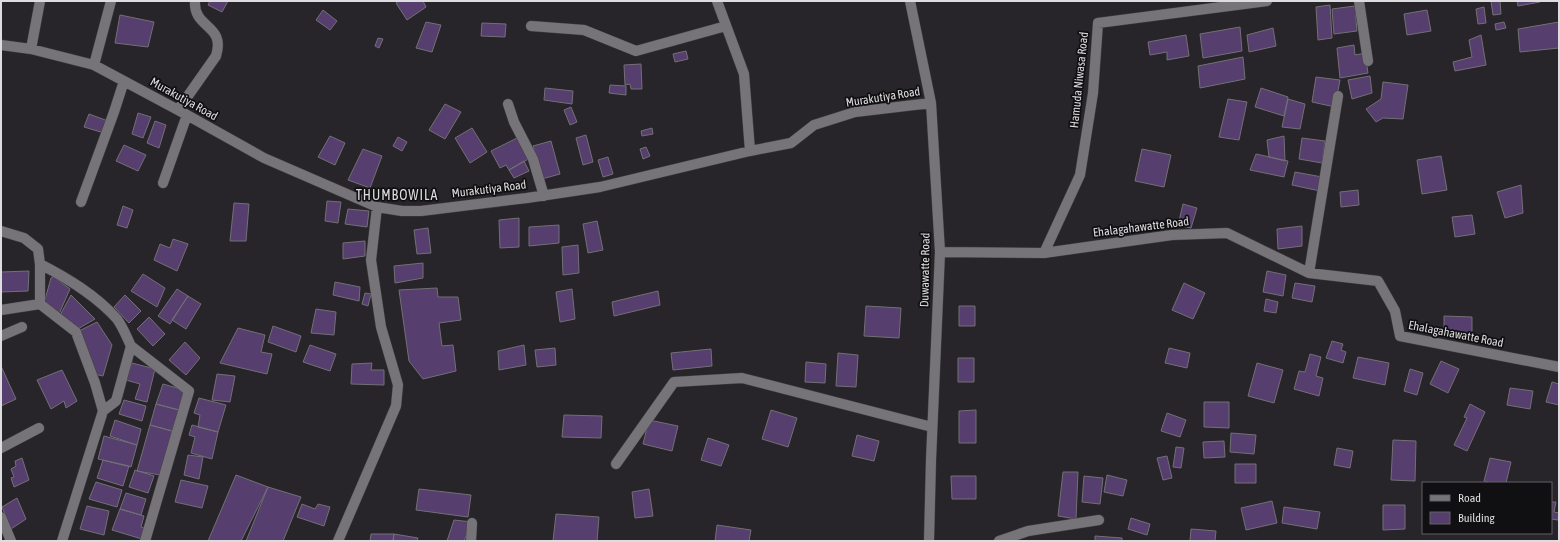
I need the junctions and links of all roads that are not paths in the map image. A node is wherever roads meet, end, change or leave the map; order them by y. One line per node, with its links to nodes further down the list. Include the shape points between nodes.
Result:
1 (40, 1): 11 (street)
2 (111, 1): 13 (street)
3 (194, 1): 18 (street, via 197,14 205,25 215,32 219,46 216,56)
4 (717, 1): 9 (street)
5 (910, 1): 16 (street, Duwawatte Road)
6 (1267, 1): 26 (street, Hamuda Niwasa Road, via 1098,23 1094,93 1080,175)
7 (1359, 1): 12 (street)
8 (531, 26): 9 (street, via 584,30 636,51)
9 (726, 26): 19 (street, via 744,74)
10 (1, 45): 11 (street, Murakutiya Road)
11 (31, 49): 13 (street, Murakutiya Road)
12 (1368, 61)
13 (94, 65): 14 (street, Murakutiya Road)
14 (124, 81): 18 (street, Murakutiya Road); 22 (street)
15 (1338, 96): 28 (street)
16 (931, 103): 19 (street, Murakutiya Road, via 855,112 814,125 791,143); 25 (street, Duwawatte Road)
17 (508, 104): 21 (street, via 533,159)
18 (183, 112): 20 (street); 23 (street, Murakutiya Road, via 264,158)
19 (750, 151): 21 (street, Murakutiya Road, via 600,187)
20 (163, 183)
21 (544, 196): 23 (street, Murakutiya Road, via 421,211)
22 (81, 202)
23 (378, 207): 46 (street, via 372,260 381,327 398,385 396,406)
24 (1, 231): 27 (street, via 24,238 38,249)
25 (940, 252): 26 (street, Ehalagahawatte Road); 36 (street, Duwawatte Road)
26 (1044, 253): 28 (street, Ehalagahawatte Road, via 1172,235 1227,233)
27 (40, 264): 29 (street); 33 (street, via 91,294 117,320)
28 (1309, 273): 34 (street, Ehalagahawatte Road, via 1378,281 1395,311 1400,336)
29 (40, 304): 30 (street); 35 (street, via 76,332)
30 (1, 310)
31 (22, 327): 32 (street)
32 (1, 336)
33 (131, 346): 35 (street, via 116,401); 45 (street, via 189,391)
34 (1559, 367)
35 (103, 411): 44 (street)
36 (932, 427): 39 (street, via 742,378 674,382); 48 (street, Duwawatte Road)
37 (39, 428): 38 (street)
38 (1, 448)
39 (616, 464)
40 (1, 517): 43 (street)
41 (1099, 520): 49 (street, via 1028,531)
42 (472, 523): 47 (street)
43 (11, 541)
44 (62, 541)
45 (145, 541)
46 (338, 541)
47 (471, 541)
48 (929, 541)
49 (999, 541)

